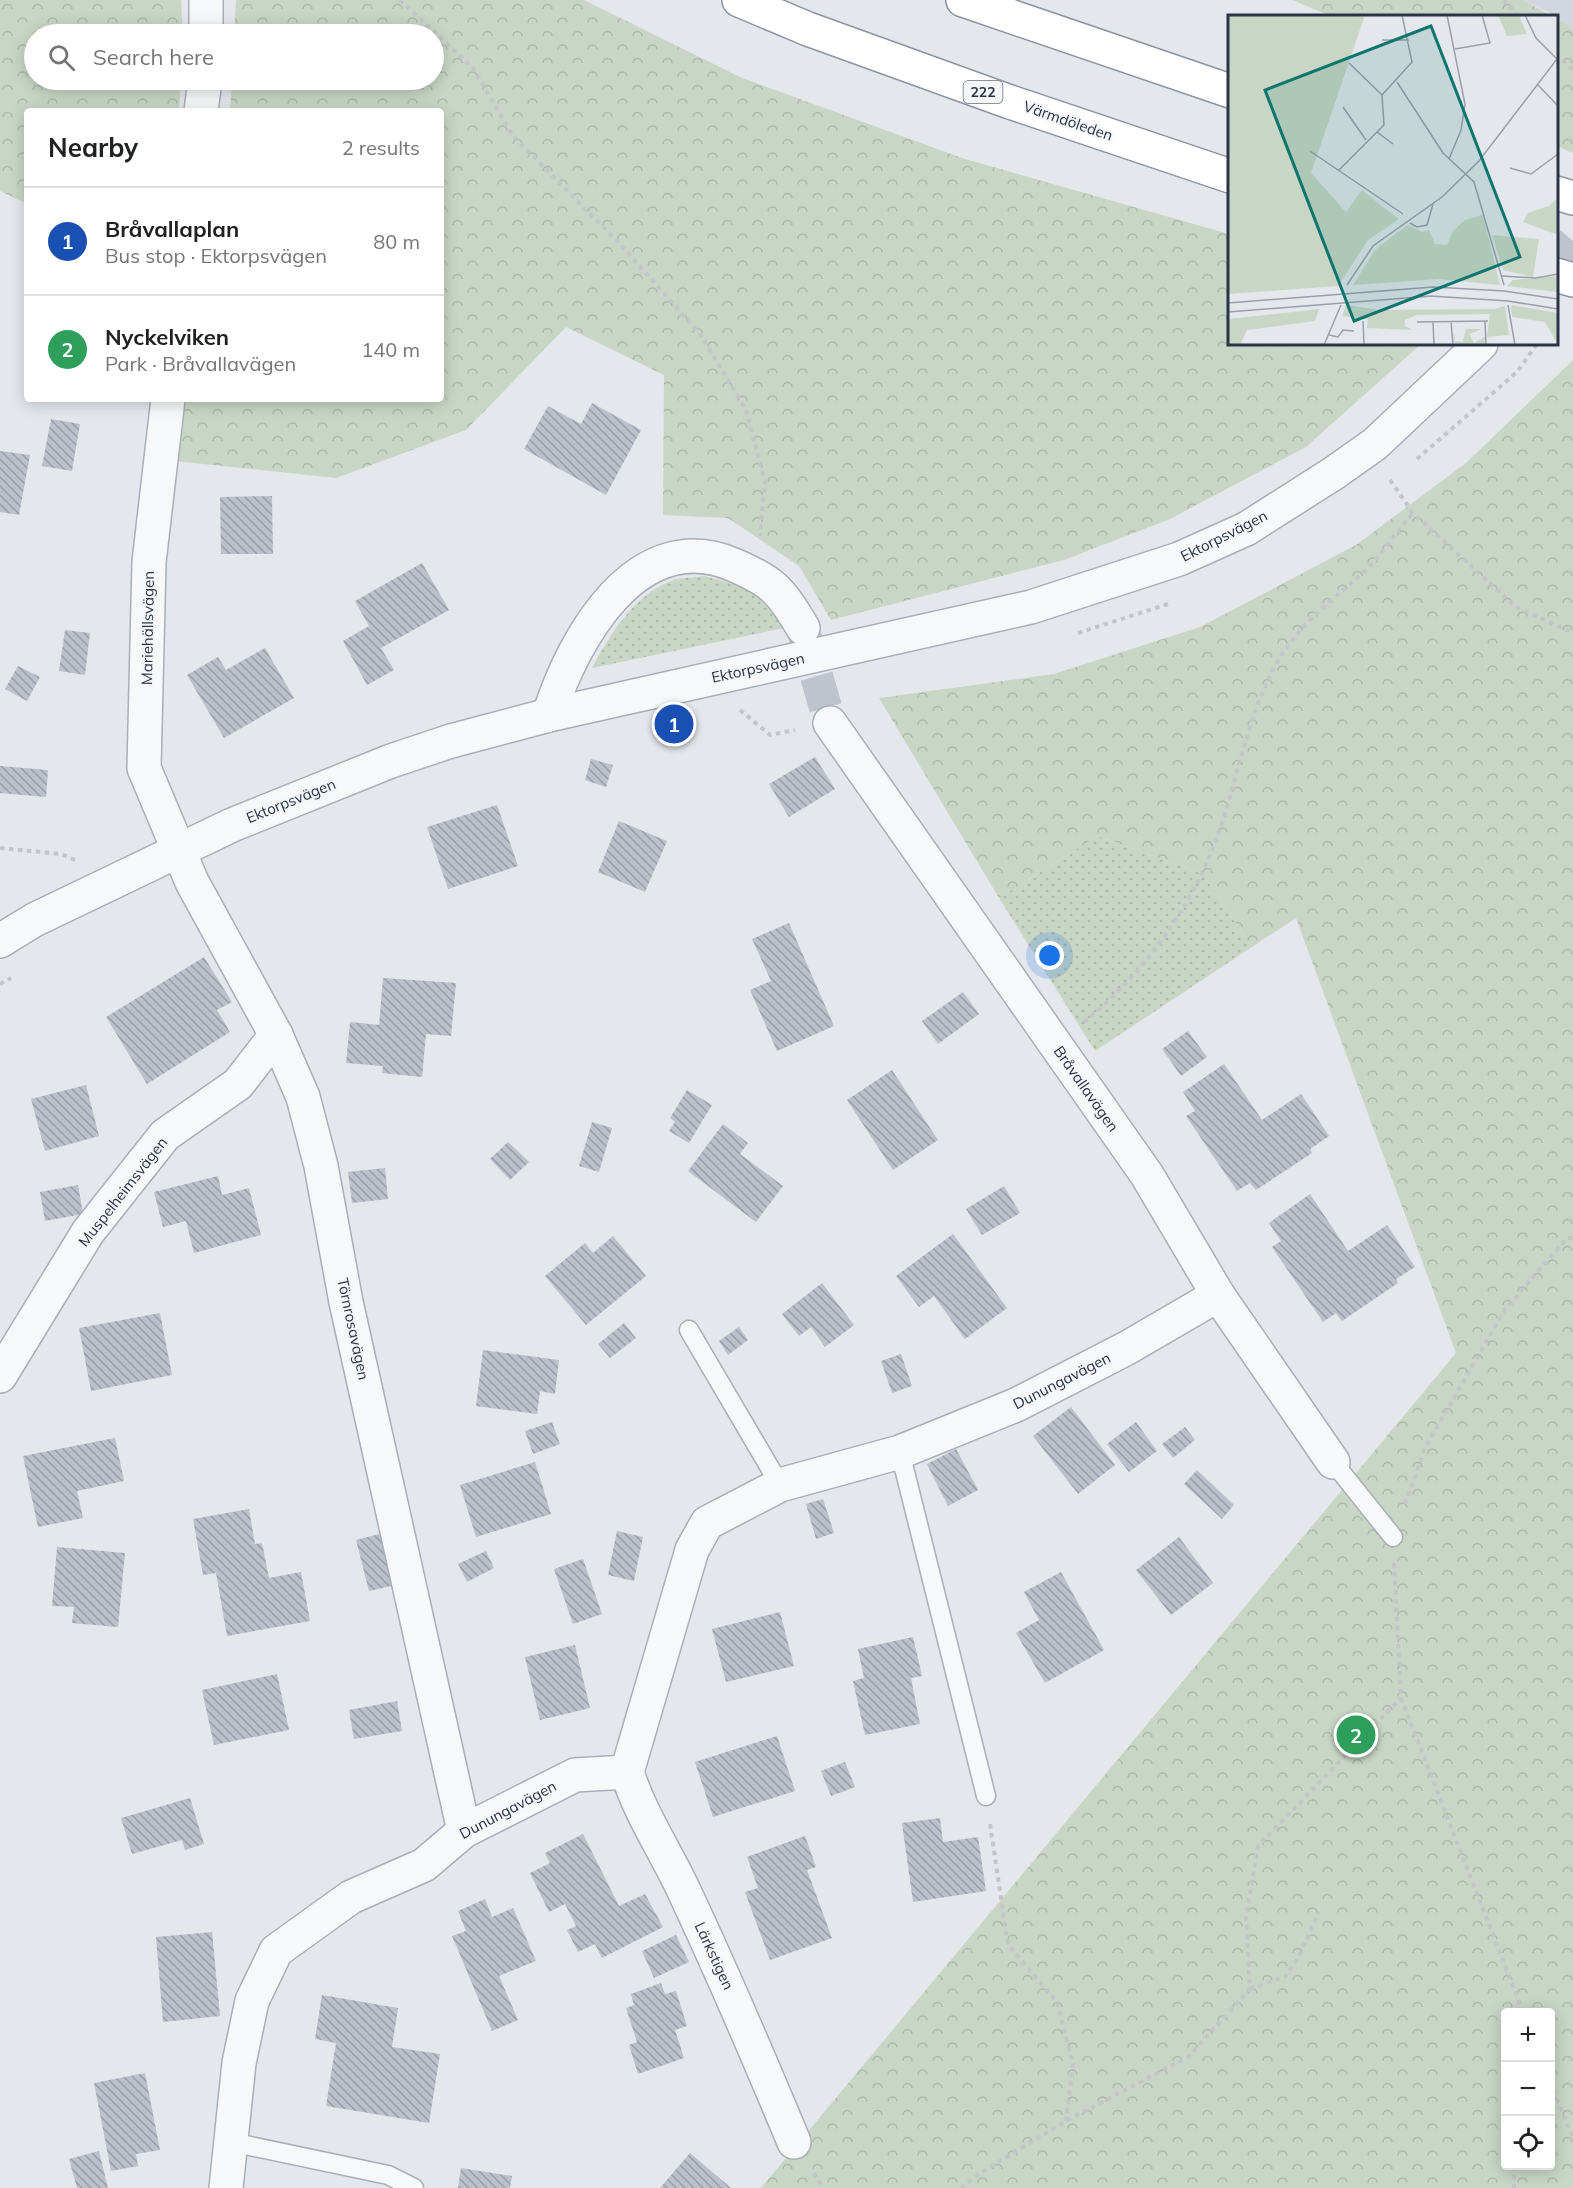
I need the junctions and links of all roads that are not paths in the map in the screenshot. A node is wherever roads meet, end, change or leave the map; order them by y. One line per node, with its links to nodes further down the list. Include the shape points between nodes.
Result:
1 (206, 0): 4 (street)
2 (739, 0): 8 (highway, Värmdöleden / 222, via 1010,102)
3 (963, 0): 6 (highway)
4 (206, 24)
5 (204, 90): 7 (street)
6 (1228, 90)
7 (201, 108)
8 (1228, 175)
9 (1558, 193): 10 (highway)
10 (1573, 198)
11 (1558, 275): 12 (highway)
12 (1573, 280)
13 (1480, 345): 16 (street, Ektorpsvägen, via 1375,444 1246,529 1179,559 1032,608)
14 (168, 402): 18 (street, Mariehällsvägen, via 149,562 144,768)
15 (803, 628): 16 (street, via 787,600 756,574 726,561 692,554 663,559 624,584 589,629 560,681)
16 (549, 715): 18 (street, Ektorpsvägen, via 391,761)
17 (830, 723): 21 (street, Bråvallavägen, via 1147,1175)
18 (179, 850): 19 (street, Ektorpsvägen, via 34,920); 20 (street, Törnrosavägen, via 196,890)
19 (0, 941)
20 (276, 1035): 23 (street, Muspelheimsvägen, via 238,1084 158,1144 88,1232); 30 (street, Törnrosavägen, via 303,1097 321,1166 346,1302)
21 (1218, 1295): 24 (street, Dunungavägen, via 1127,1348 1016,1405); 25 (street, Bråvallavägen)
22 (689, 1330): 26 (lane)
23 (0, 1376)
24 (900, 1452): 26 (street, Dunungavägen); 29 (lane)
25 (1333, 1462): 27 (lane)
26 (780, 1485): 28 (street, Dunungavägen, via 706,1523 692,1550)
27 (1393, 1537)
28 (627, 1772): 30 (street, Dunungavägen, via 575,1775); 32 (street, Lärkstigen, via 734,1998)
29 (986, 1796)
30 (464, 1831): 31 (street, Dunungavägen, via 424,1865 351,1897 276,1951 252,2001 239,2063)
31 (231, 2142): 33 (street, Dunungavägen); 34 (lane, via 388,2175)
32 (794, 2142)
33 (226, 2188)
34 (414, 2188)

